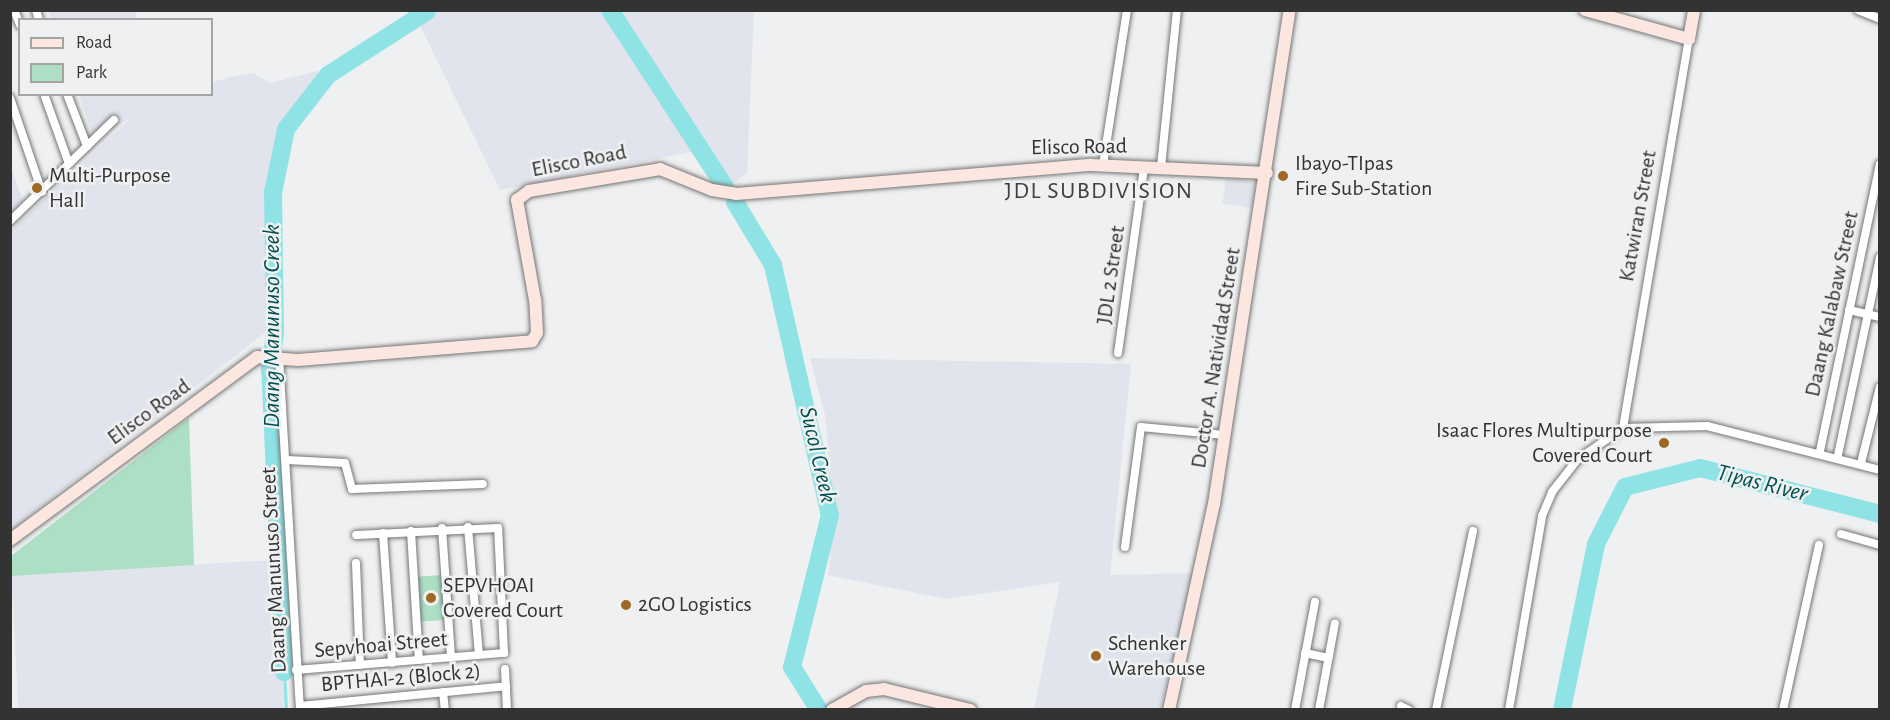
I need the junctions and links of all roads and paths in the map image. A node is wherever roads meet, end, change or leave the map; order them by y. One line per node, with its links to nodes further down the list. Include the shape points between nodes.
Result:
1 (1127, 10): 15 (street)
2 (1176, 10): 18 (street)
3 (1290, 10): 19 (main road, Doctor A. Natividad Street)
4 (1586, 10): 8 (main road)
5 (1694, 10): 8 (main road, Katwiran Street)
6 (1858, 10): 7 (street)
7 (1880, 18)
8 (1689, 39): 29 (street, Katwiran Street)
9 (45, 96): 14 (street)
10 (68, 96): 13 (street)
11 (10, 98): 20 (street)
12 (114, 120): 13 (street)
13 (87, 146): 14 (street)
14 (69, 164): 20 (street)
15 (1103, 165): 17 (main road, Elisco Road); 27 (main road, Elisco Road, via 736,194 712,190 660,169 529,191 517,200 535,300 537,333 532,341 318,359)
16 (1880, 165): 23 (street, Daang Kalabaw Street)
17 (1144, 166): 18 (main road, Elisco Road); 26 (street, JDL 2 Street)
18 (1161, 167): 19 (main road, Elisco Road)
19 (1267, 173): 30 (main road, Doctor A. Natividad Street)
20 (42, 192): 21 (street)
21 (10, 221)
22 (1880, 257): 24 (street)
23 (1849, 310): 24 (street); 31 (street, Daang Kalabaw Street)
24 (1868, 315): 25 (street); 32 (street)
25 (1880, 317)
26 (1118, 353)
27 (274, 356): 33 (street, Daang Manunuso Street); 44 (main road, Elisco Road)
28 (1880, 387): 34 (street)
29 (1623, 428): 31 (street, via 1689,423); 74 (street, via 1577,460 1552,492 1542,516)
30 (1225, 435): 47 (street, via 1141,427); 70 (main road, Doctor A. Natividad Street)
31 (1820, 451): 32 (street)
32 (1838, 455): 34 (street)
33 (287, 460): 36 (street, via 345,463 352,489); 59 (street, Daang Manunuso Street)
34 (1861, 464): 35 (street)
35 (1880, 470)
36 (483, 484)
37 (468, 527): 38 (street); 52 (street); 52 (street, Sepvhoai Street, via 499,531 504,653)
38 (442, 528): 39 (street); 53 (street)
39 (411, 531): 41 (street); 55 (street)
40 (1473, 531): 73 (street)
41 (383, 533): 43 (street); 56 (street)
42 (1841, 534): 46 (street)
43 (356, 535)
44 (10, 540)
45 (1820, 545): 75 (street)
46 (1880, 545)
47 (1125, 547)
48 (356, 563): 57 (street)
49 (1315, 602): 51 (street)
50 (1335, 623): 54 (street)
51 (1305, 653): 54 (street); 71 (street)
52 (479, 655): 53 (street, Sepvhoai Street)
53 (451, 658): 55 (street, Sepvhoai Street)
54 (1328, 658): 72 (street)
55 (419, 660): 56 (street, Sepvhoai Street)
56 (392, 663): 57 (street, Sepvhoai Street)
57 (360, 665): 59 (street, Sepvhoai Street)
58 (505, 669): 60 (street)
59 (296, 670): 64 (street, Daang Manunuso Street)
60 (506, 686): 61 (street, BPTHAI-2 (Block 2)); 67 (street)
61 (443, 692): 62 (street, BPTHAI-2 (Block 2)); 66 (street)
62 (383, 698): 63 (street, BPTHAI-2 (Block 2)); 65 (street)
63 (319, 707): 64 (street, BPTHAI-2 (Block 2))
64 (300, 708)
65 (383, 710)
66 (445, 710)
67 (507, 710)
68 (832, 710): 69 (main road, via 866,691 884,689)
69 (970, 710)
70 (1169, 710)
71 (1295, 710)
72 (1319, 710)
73 (1436, 710)
74 (1509, 710)
75 (1783, 710)

